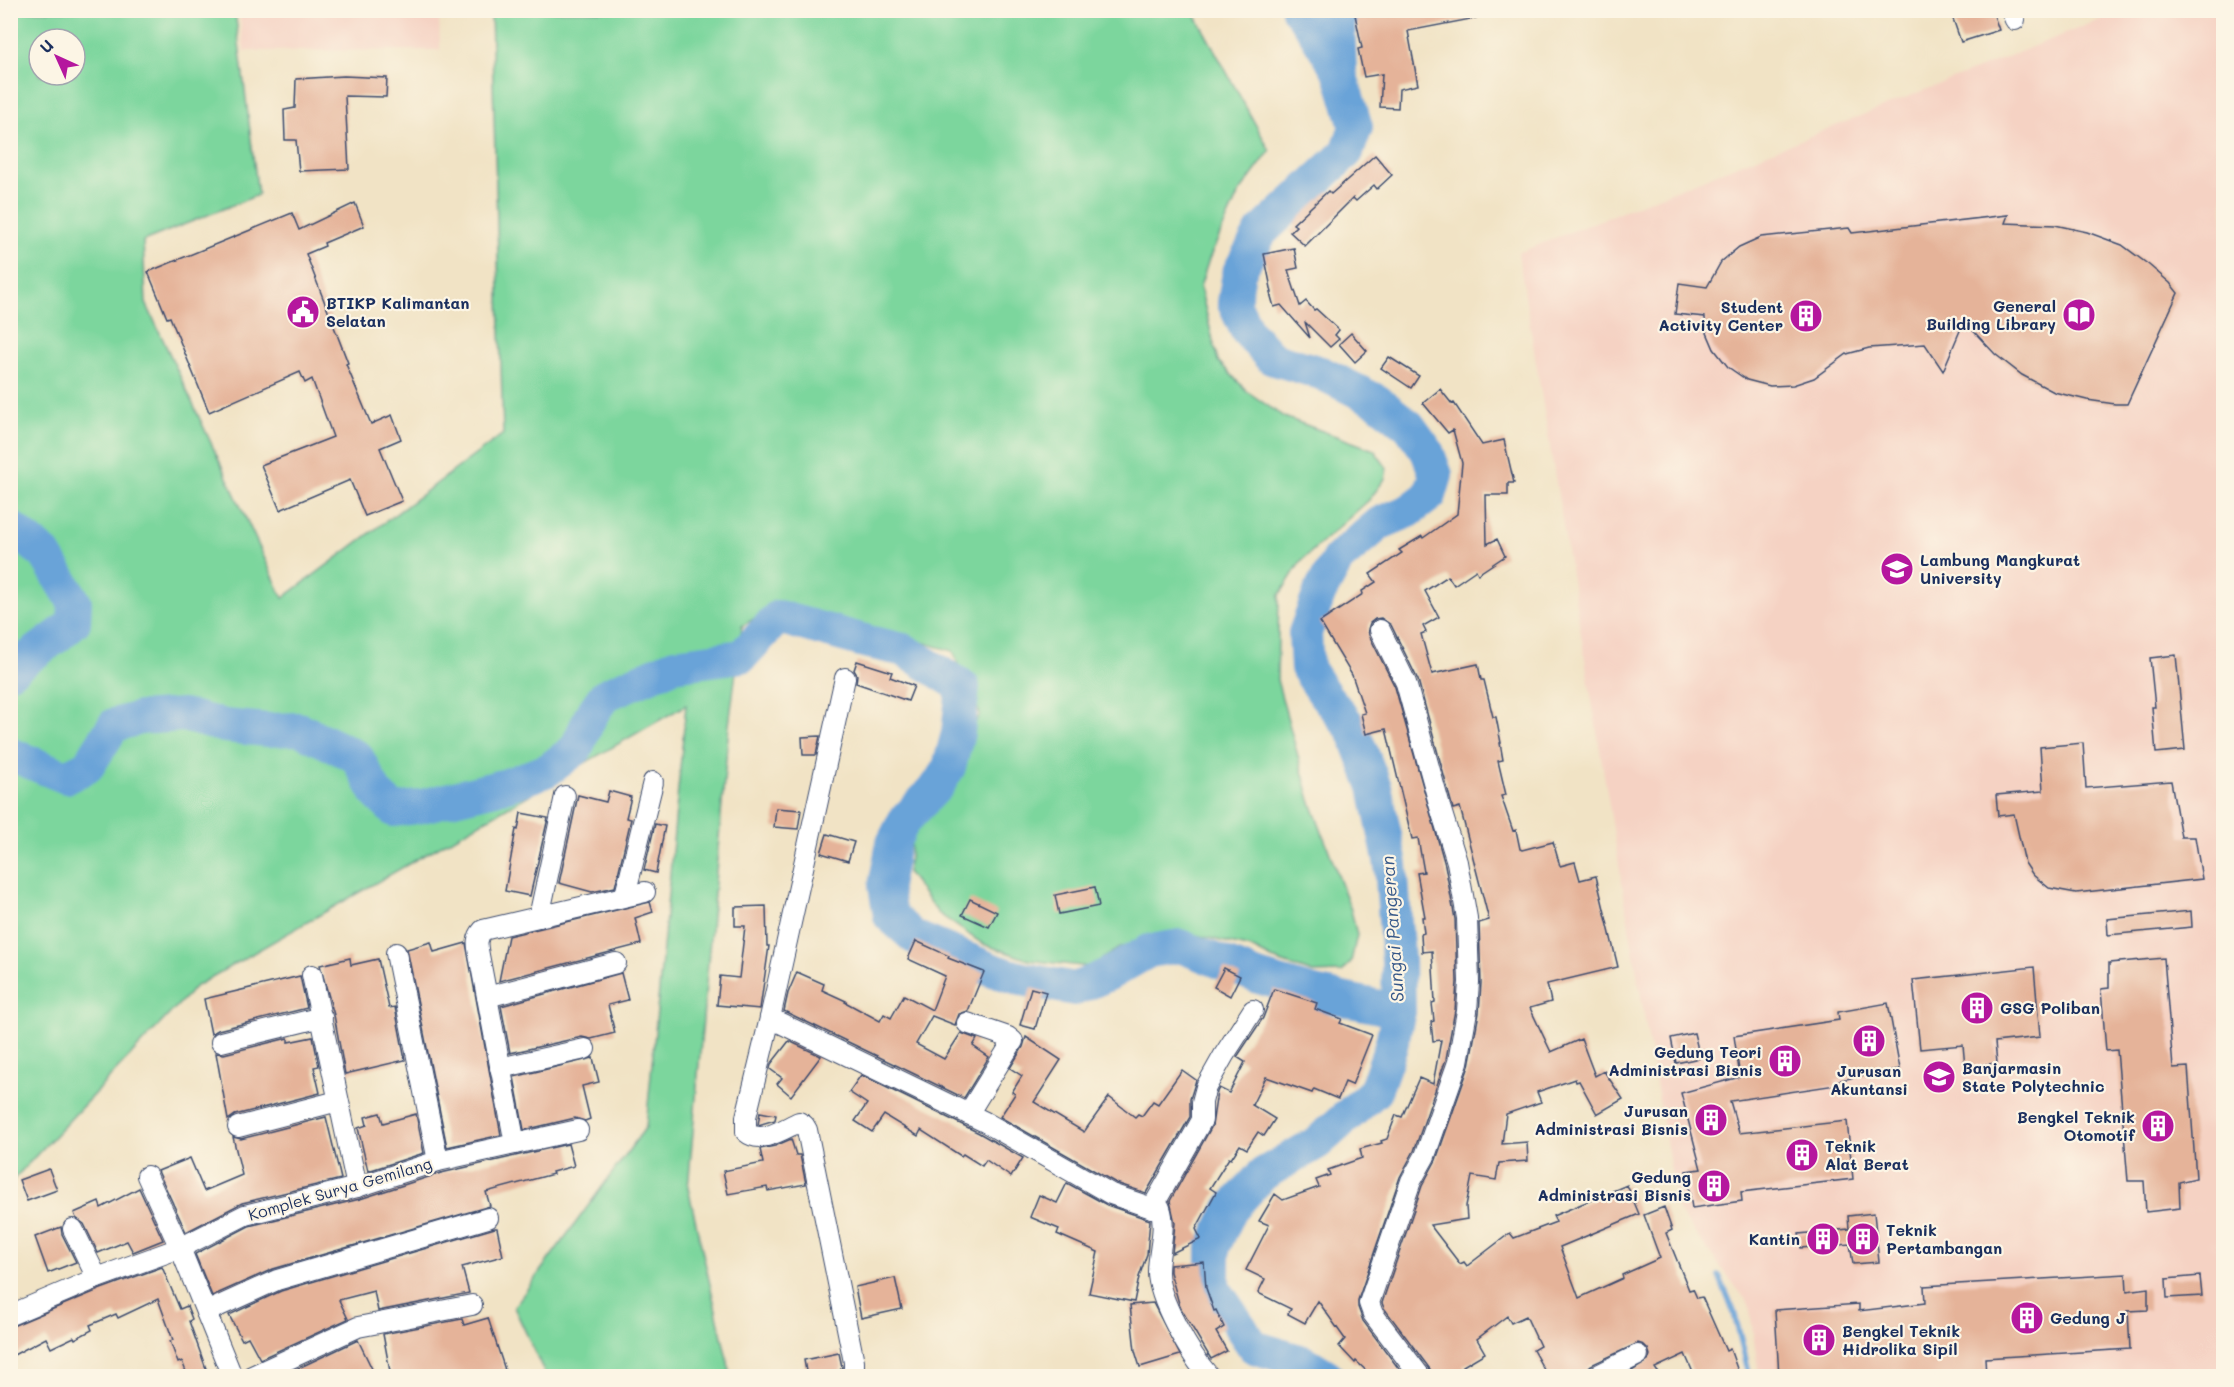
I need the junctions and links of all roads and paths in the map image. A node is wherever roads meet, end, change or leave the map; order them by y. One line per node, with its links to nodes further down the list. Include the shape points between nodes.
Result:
1 (1380, 630): 40 (street, via 1409,693 1457,862 1467,918 1469,981 1458,1062 1369,1303 1372,1314)
2 (845, 678): 14 (street)
3 (653, 782): 6 (street)
4 (565, 796): 7 (street)
5 (645, 892): 6 (street)
6 (625, 895): 7 (street)
7 (539, 917): 11 (street, via 479,934 478,955)
8 (396, 953): 24 (street)
9 (616, 963): 11 (street)
10 (312, 975): 13 (street)
11 (487, 997): 18 (street)
12 (1253, 1010): 27 (street, via 1206,1087 1202,1120)
13 (322, 1017): 16 (street); 19 (street)
14 (770, 1018): 20 (street); 38 (street, via 746,1117 746,1132 752,1137 764,1137 799,1122 807,1130 854,1362)
15 (967, 1023): 20 (street, via 1013,1041)
16 (221, 1042)
17 (585, 1050): 18 (street)
18 (500, 1068): 23 (street)
19 (338, 1101): 21 (street); 26 (street)
20 (968, 1114): 27 (street, via 1111,1194)
21 (238, 1127)
22 (578, 1130): 23 (street, Komplek Surya Gemilang)
23 (515, 1144): 24 (street, Komplek Surya Gemilang)
24 (438, 1161): 26 (street, Komplek Surya Gemilang)
25 (147, 1176): 30 (street)
26 (357, 1187): 30 (street, Komplek Surya Gemilang, via 245,1215)
27 (1152, 1208): 39 (street, via 1160,1208 1164,1218 1158,1275 1171,1318)
28 (488, 1218): 33 (street, via 276,1280)
29 (74, 1228): 31 (street)
30 (180, 1248): 31 (street, Komplek Surya Gemilang); 33 (street)
31 (97, 1278): 34 (street, Komplek Surya Gemilang)
32 (472, 1305): 37 (street, via 358,1327)
33 (206, 1312): 36 (street)
34 (10, 1315)
35 (1638, 1355): 41 (street)
36 (232, 1377)
37 (252, 1377)
38 (850, 1377)
39 (1209, 1377)
40 (1420, 1377)
41 (1596, 1377)

